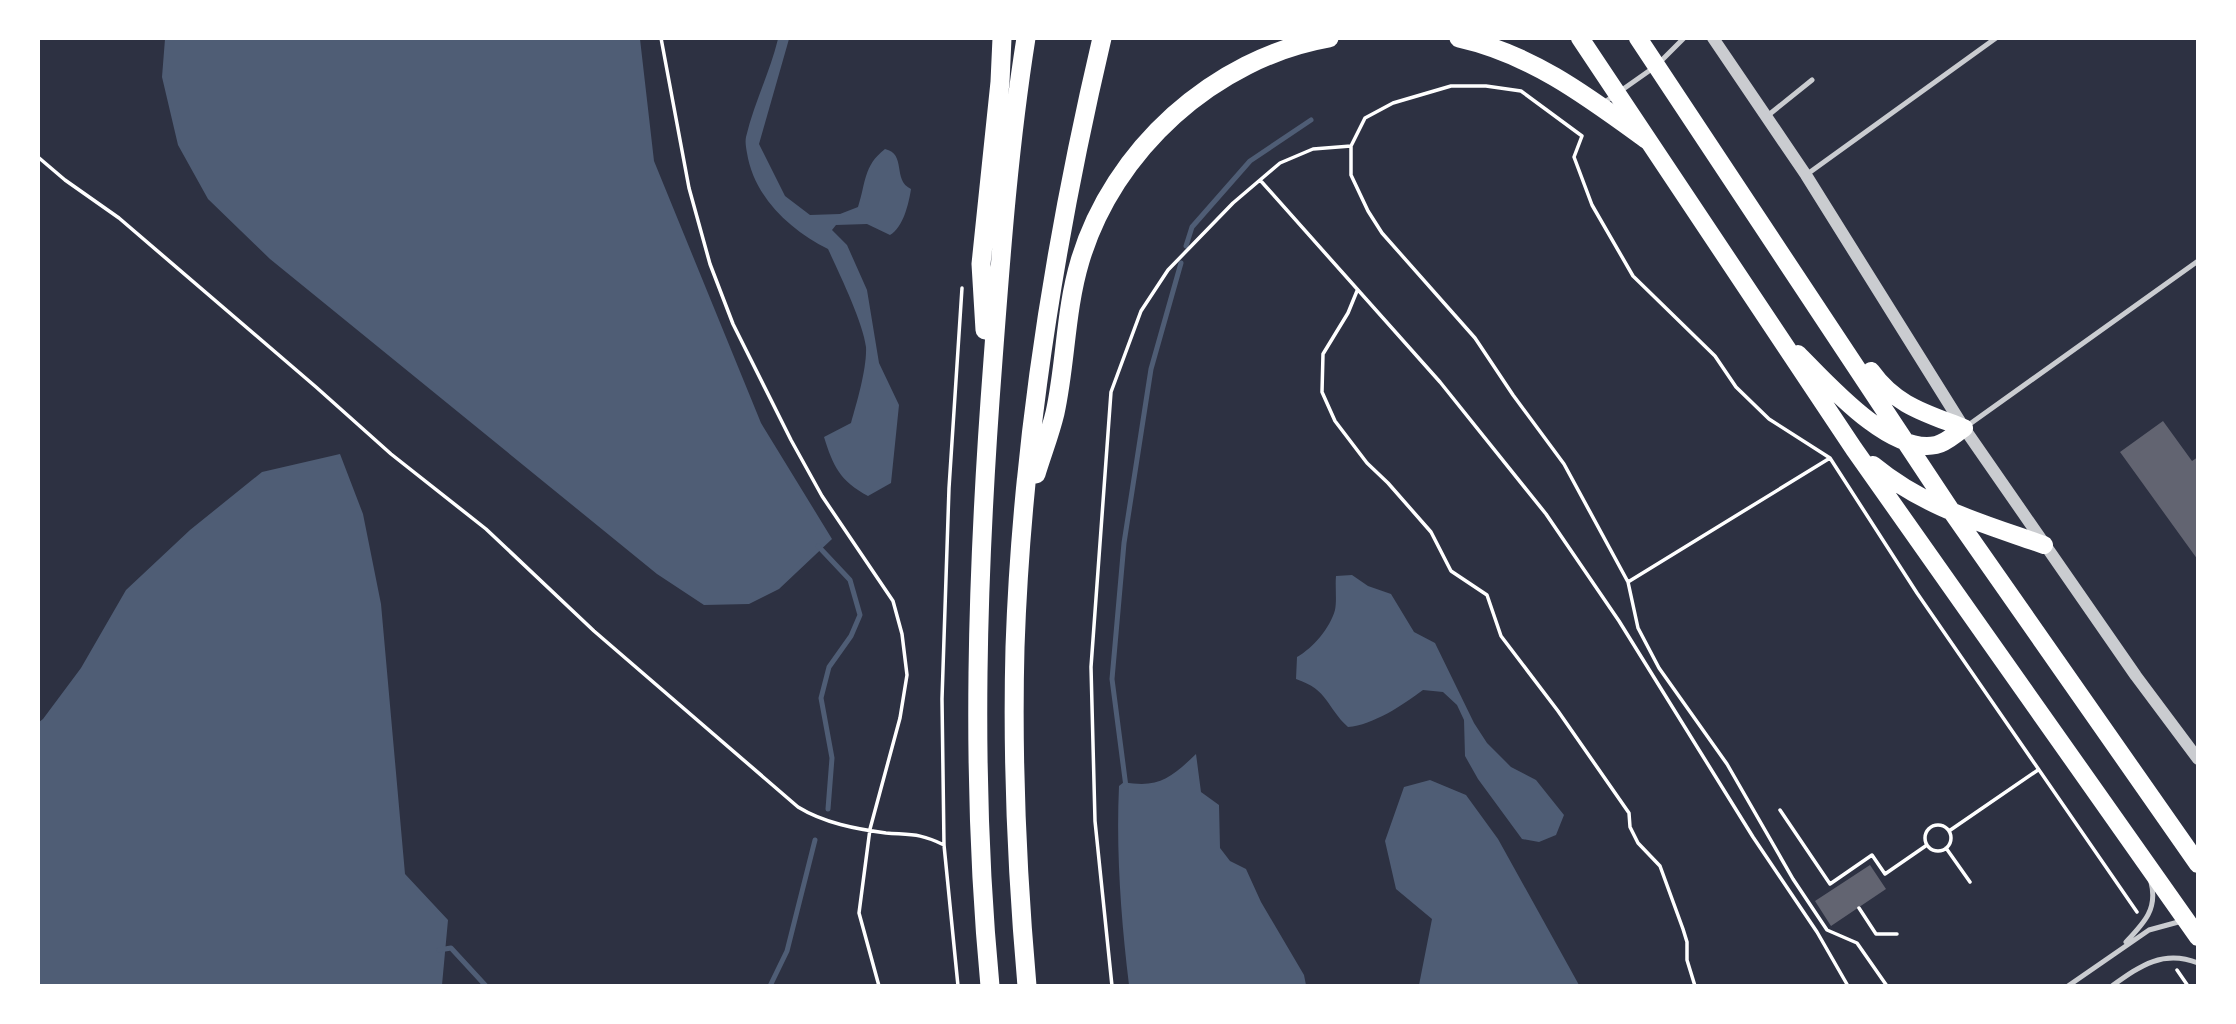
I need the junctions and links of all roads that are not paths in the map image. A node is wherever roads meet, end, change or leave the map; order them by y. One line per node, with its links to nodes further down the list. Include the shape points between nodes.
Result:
1 (1002, 38): 21 (highway, via 981,264)
2 (1026, 38): 21 (highway)
3 (1102, 38): 25 (highway, via 1049,307)
4 (1329, 38): 25 (highway, via 1255,62 1206,90 1163,126 1116,183 1079,262 1055,414)
5 (1459, 38): 14 (highway, via 1532,63)
6 (1580, 38): 13 (main road)
7 (1639, 38): 11 (main road)
8 (1684, 38): 11 (lane)
9 (1713, 38): 15 (street)
10 (1996, 38): 17 (lane)
11 (1656, 66): 13 (lane); 19 (main road)
12 (1812, 80): 15 (lane)
13 (1616, 93): 14 (lane); 16 (main road)
14 (1600, 106): 16 (highway)
15 (1766, 117): 17 (street)
16 (1646, 139): 20 (main road)
17 (1806, 175): 22 (street)
18 (2197, 261): 22 (lane)
19 (1815, 306): 22 (main road, via 1885,390 1906,405); 23 (main road)
20 (1770, 326): 23 (main road, via 1856,411); 24 (main road)
21 (990, 400): 35 (highway, via 977,743)
22 (1964, 428): 23 (main road, via 1939,444 1923,446); 27 (street)
23 (1905, 440): 26 (main road)
24 (1854, 449): 26 (main road, via 1897,485); 29 (main road)
25 (1024, 510): 36 (highway, via 1014,717 1017,854)
26 (1952, 512): 27 (main road); 30 (main road)
27 (2044, 545): 28 (street)
28 (2197, 759)
29 (2145, 862): 31 (main road); 33 (lane, via 2154,893 2152,911)
30 (2197, 864)
31 (2192, 919): 32 (main road); 33 (lane, via 2149,930)
32 (2197, 937)
33 (2118, 951): 37 (lane)
34 (2197, 963): 38 (lane, via 2169,957 2142,966)
35 (990, 985)
36 (1027, 985)
37 (2068, 985)
38 (2112, 985)

